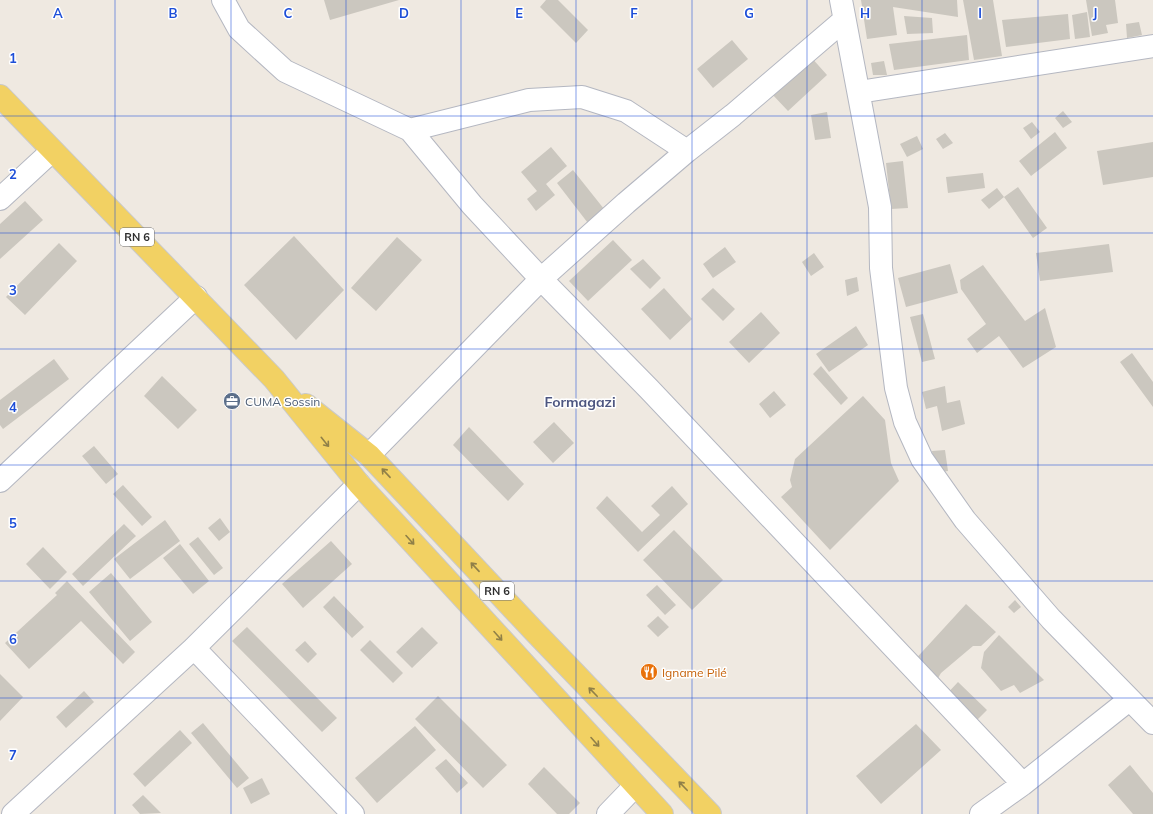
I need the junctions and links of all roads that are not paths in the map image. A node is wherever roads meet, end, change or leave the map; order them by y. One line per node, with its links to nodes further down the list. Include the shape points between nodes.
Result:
1 (223, 0): 6 (street, via 239,29 285,71)
2 (842, 10): 4 (street); 8 (street, via 733,115)
3 (1153, 46): 4 (street)
4 (859, 92): 17 (street, via 880,206 881,268 896,388 905,422 922,459 965,520 1051,619)
5 (0, 96): 7 (main road, RN 6)
6 (410, 130): 8 (street, via 529,100 582,97 626,111); 10 (street, via 472,205)
7 (52, 151): 9 (street); 11 (main road, RN 6)
8 (687, 151): 10 (street)
9 (0, 199)
10 (541, 279): 13 (street); 19 (street, via 649,388)
11 (196, 297): 12 (main road, RN 6); 14 (street)
12 (274, 379): 13 (main road, RN 6); 15 (main road, RN 6, one-way to 15)
13 (369, 455): 25 (main road, RN 6, one-way to 13)
14 (0, 481)
15 (359, 484): 16 (street); 20 (main road, RN 6, one-way to 20)
16 (194, 648): 21 (street); 22 (street)
17 (1129, 700): 18 (street); 19 (street)
18 (1153, 723)
19 (1023, 784): 26 (street)
20 (635, 786): 23 (street); 24 (main road, RN 6)
21 (13, 814)
22 (353, 814)
23 (608, 814)
24 (662, 814)
25 (710, 814)
26 (981, 814)

